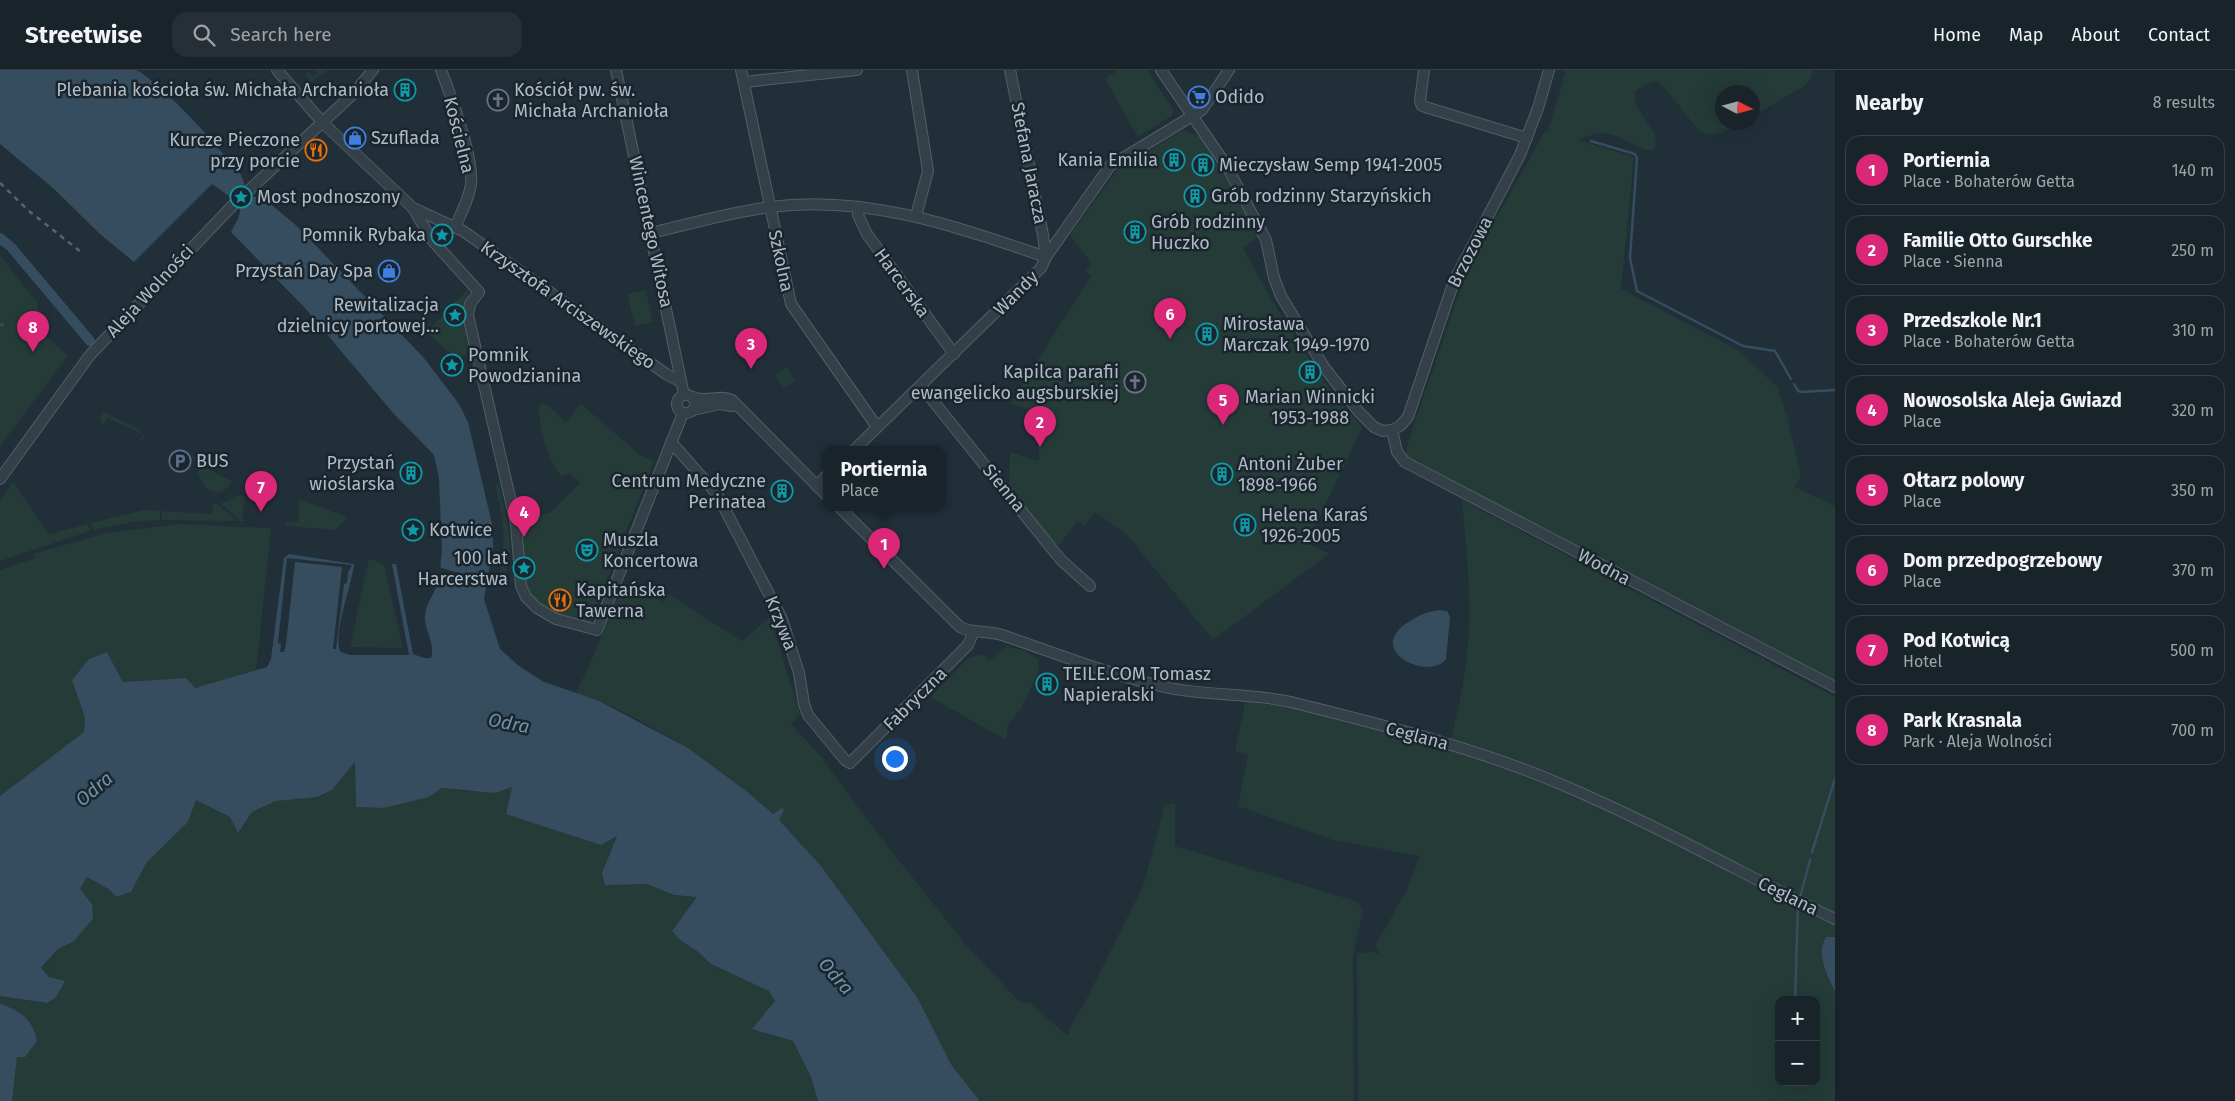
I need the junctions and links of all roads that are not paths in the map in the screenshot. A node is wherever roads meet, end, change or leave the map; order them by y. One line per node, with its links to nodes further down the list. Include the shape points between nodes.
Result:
1 (277, 70): 17 (street)
2 (374, 70): 15 (street)
3 (382, 70): 15 (street)
4 (441, 70): 23 (street, Kościelna, via 472,174 467,200)
5 (616, 70): 24 (street, Wincentego Witosa)
6 (741, 70): 14 (street, Szkolna)
7 (857, 70): 14 (street)
8 (912, 70): 22 (street, via 928,171)
9 (1010, 70): 25 (street, Stefana Jaracza)
10 (1161, 70): 16 (street)
11 (1229, 70): 16 (street, Wandy, via 1205,108)
12 (1424, 70): 18 (street, via 1422,106)
13 (1549, 70): 18 (street, Brzozowa)
14 (744, 82): 19 (street, Szkolna)
15 (362, 85): 17 (street, Aleja Wolności)
16 (1193, 116): 25 (street, Wandy, via 1110,166); 34 (street, via 1217,150 1263,232 1276,285 1310,348 1366,420 1378,429)
17 (322, 122): 21 (street); 37 (street, Aleja Wolności, via 234,204 90,355)
18 (1527, 138): 34 (street, Brzozowa, via 1454,280 1408,417)
19 (770, 207): 20 (street); 24 (street); 33 (street, Szkolna, via 790,304)
20 (859, 207): 22 (street); 26 (street, Harcerska, via 858,216 867,234)
21 (414, 208): 23 (street, Krzysztofa Arciszewskiego); 35 (street, via 431,239 479,292 470,304 468,315 516,524 521,586 537,608 556,619 597,630)
22 (916, 216): 25 (street)
23 (455, 228): 27 (street, Krzysztofa Arciszewskiego, via 660,371)
24 (651, 233): 27 (street, Wincentego Witosa)
25 (1046, 257): 26 (street, Wandy, via 1041,268)
26 (954, 354): 28 (street, Wandy)
27 (681, 382): 29 (street, Wincentego Witosa)
28 (921, 386): 33 (street, Wandy); 42 (street, Sienna, via 1061,560)
29 (688, 396): 30 (street, via 698,400 726,398); 31 (street, via 696,402); 32 (street, via 679,398 677,403)
30 (738, 408): 31 (street, via 720,404); 39 (street)
31 (693, 410): 32 (street)
32 (683, 413): 35 (street)
33 (877, 428): 36 (street, Wandy)
34 (1392, 430): 44 (street, Wodna, via 1397,452 1405,462)
35 (671, 442): 45 (street, Krzywa, via 717,494 782,619 808,716)
36 (858, 446)
37 (0, 479)
38 (823, 479): 39 (street)
39 (817, 486): 40 (street)
40 (823, 492)
41 (843, 511): 43 (street, via 960,627)
42 (1090, 586)
43 (974, 631): 45 (street, Fabryczna, via 968,645); 46 (street, Ceglana, via 996,632 1156,686 1297,704 1501,761 1608,805)
44 (1835, 687)
45 (850, 763)
46 (1835, 919)

